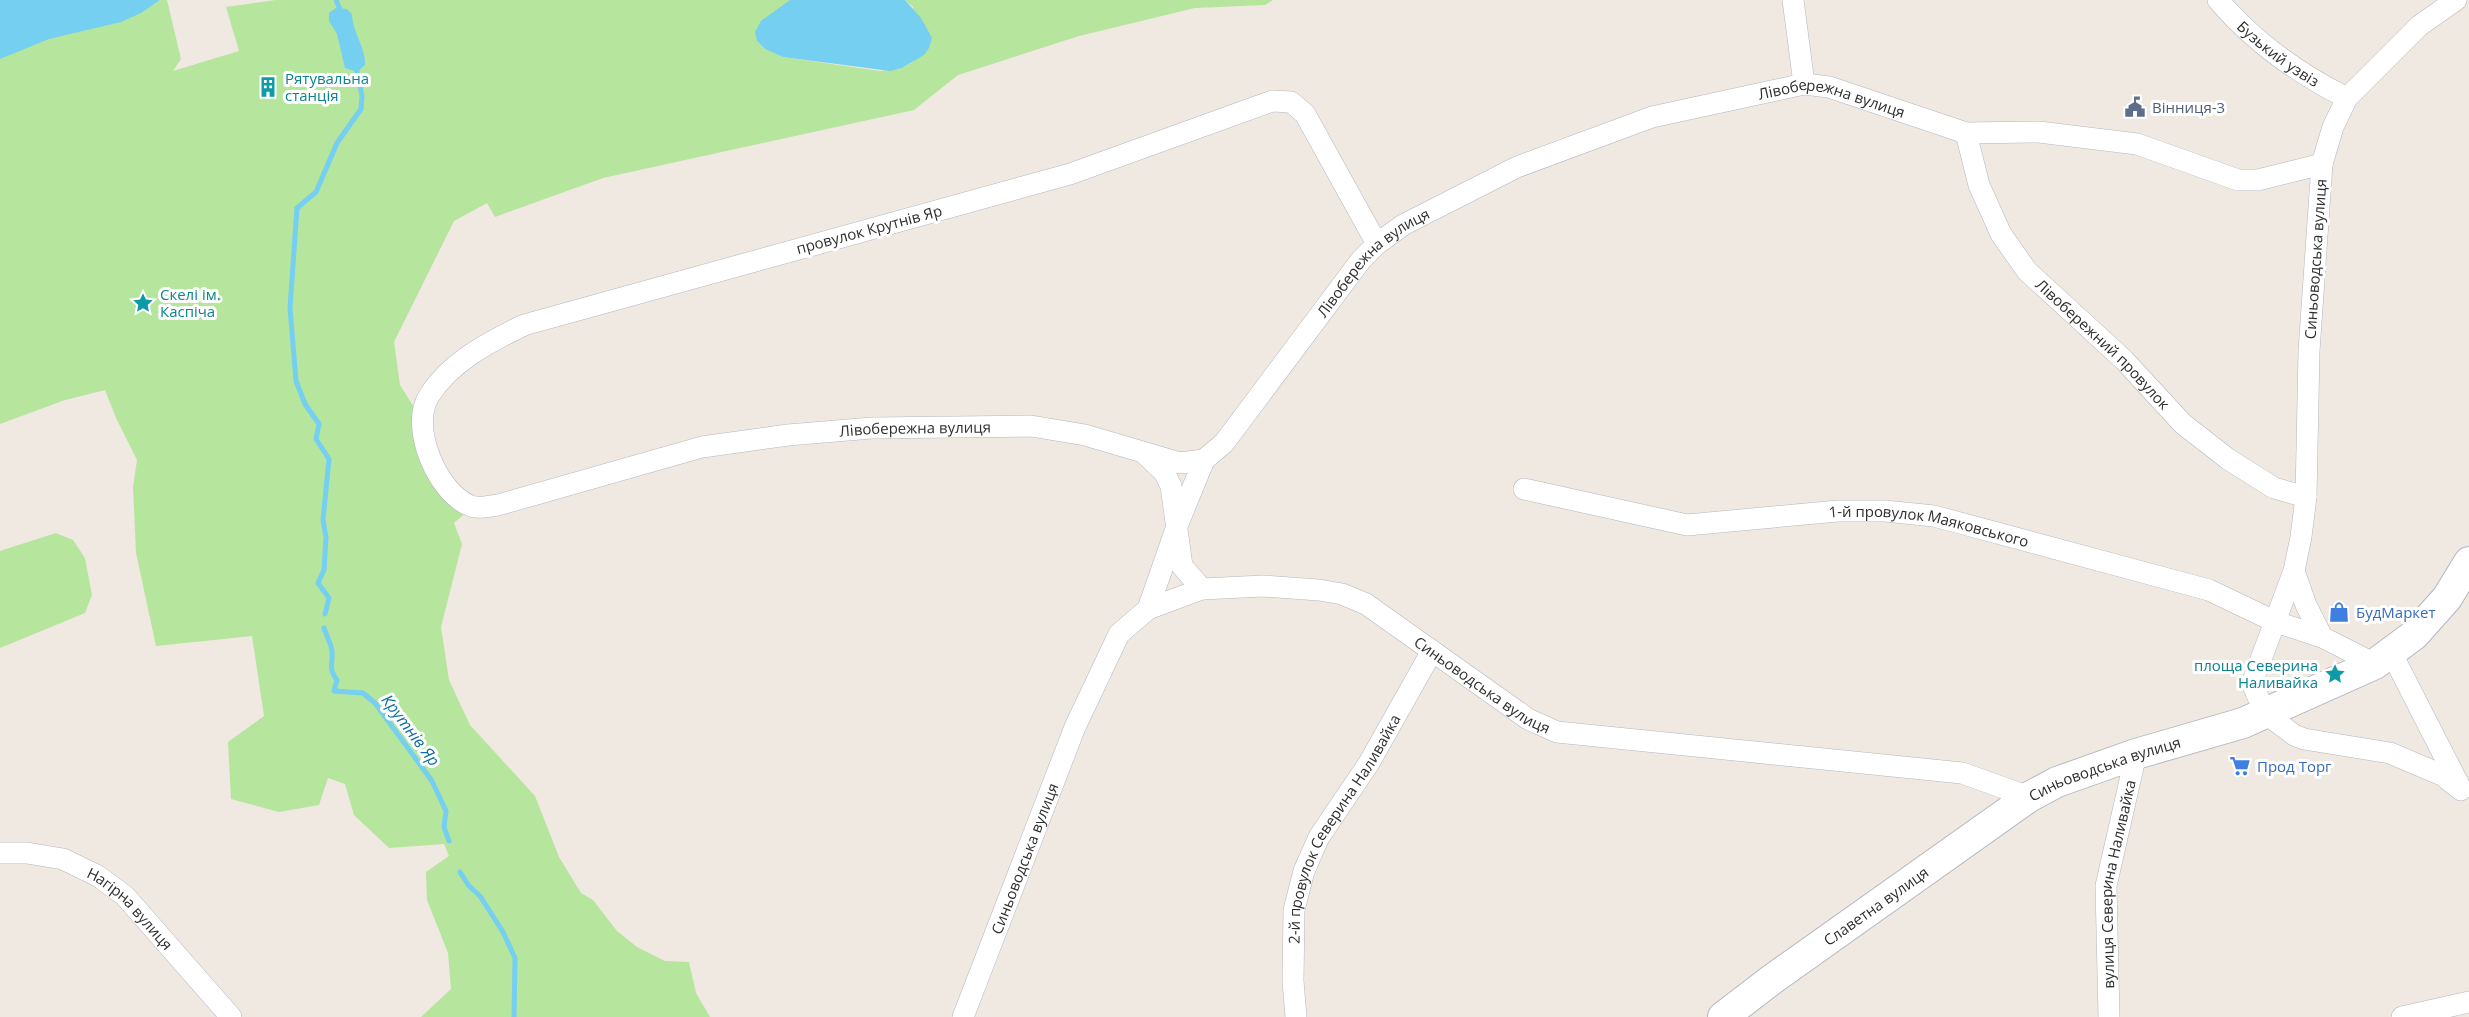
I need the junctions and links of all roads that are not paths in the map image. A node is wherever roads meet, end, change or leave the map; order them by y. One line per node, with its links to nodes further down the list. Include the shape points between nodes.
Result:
1 (1793, 0): 4 (street)
2 (2218, 0): 5 (street, Бузький узвіз, via 2266,46 2314,81)
3 (2456, 0): 5 (street, Синьоводська вулиця, via 2419,26)
4 (1804, 84): 6 (street, Лівобережна вулиця, via 1829,87); 8 (street, Лівобережна вулиця, via 1652,117 1517,167 1403,225)
5 (2347, 98): 7 (street, Синьоводська вулиця)
6 (1966, 134): 7 (street, Лівобережна вулиця, via 2039,132 2137,144 2238,180 2258,180); 12 (street, Лівобережний провулок, via 1978,185 2001,234 2027,271 2124,360 2182,424 2274,488)
7 (2322, 164): 12 (street, Синьоводська вулиця, via 2309,351)
8 (1377, 243): 10 (street, Лівобережна вулиця, via 1224,443); 13 (street, провулок Крутнів Яр, via 1305,114 1292,102 1272,101 1070,174 545,317 503,335 462,361 439,382 427,398 422,420 426,446 437,473 451,495)
9 (1146, 455): 10 (street, Лівобережна вулиця, via 1180,463); 13 (street, Лівобережна вулиця, via 1085,435 1031,426 872,428 702,447 498,505); 14 (street, via 1164,472 1171,486)
10 (1204, 460): 14 (street)
11 (1524, 489): 19 (street, 1-й провулок Маяковського, via 1687,525 1838,511 1934,516 2210,590)
12 (2306, 497): 16 (street, Синьоводська вулиця)
13 (472, 507)
14 (1177, 526): 17 (street, via 1182,566); 18 (street)
15 (2469, 562): 22 (main road, Синьоводська вулиця, via 2447,598 2414,635)
16 (2294, 571): 19 (street, Синьоводська вулиця); 20 (street)
17 (1202, 589): 18 (street, Синьоводська вулиця); 21 (street, Синьоводська вулиця, via 1263,586 1342,594 1366,604)
18 (1148, 609): 30 (street, Синьоводська вулиця, via 1119,634 1075,727)
19 (2276, 622): 20 (street, 1-й провулок Маяковського); 23 (street, Синьоводська вулиця, via 2252,683)
20 (2322, 637): 22 (street)
21 (1432, 651): 26 (street, Синьоводська вулиця, via 1528,719 1557,732 1962,773); 31 (street, 2-й провулок Северина Наливайка, via 1369,763 1319,837 1304,871 1294,910)
22 (2383, 658): 23 (main road, Синьоводська вулиця); 25 (street)
23 (2265, 713): 24 (main road, Синьоводська вулиця); 25 (street, via 2304,739 2390,753 2442,775)
24 (2136, 754): 26 (main road, Синьоводська вулиця, via 2058,782); 33 (street, вулиця Северина Наливайка, via 2106,886)
25 (2465, 795)
26 (2029, 797): 32 (main road, Славетна вулиця)
27 (0, 853): 29 (street, Нагірна вулиця, via 63,859 98,876 125,896)
28 (2469, 1002): 34 (street)
29 (231, 1017)
30 (963, 1017)
31 (1296, 1017)
32 (1724, 1017)
33 (2109, 1017)
34 (2402, 1017)

